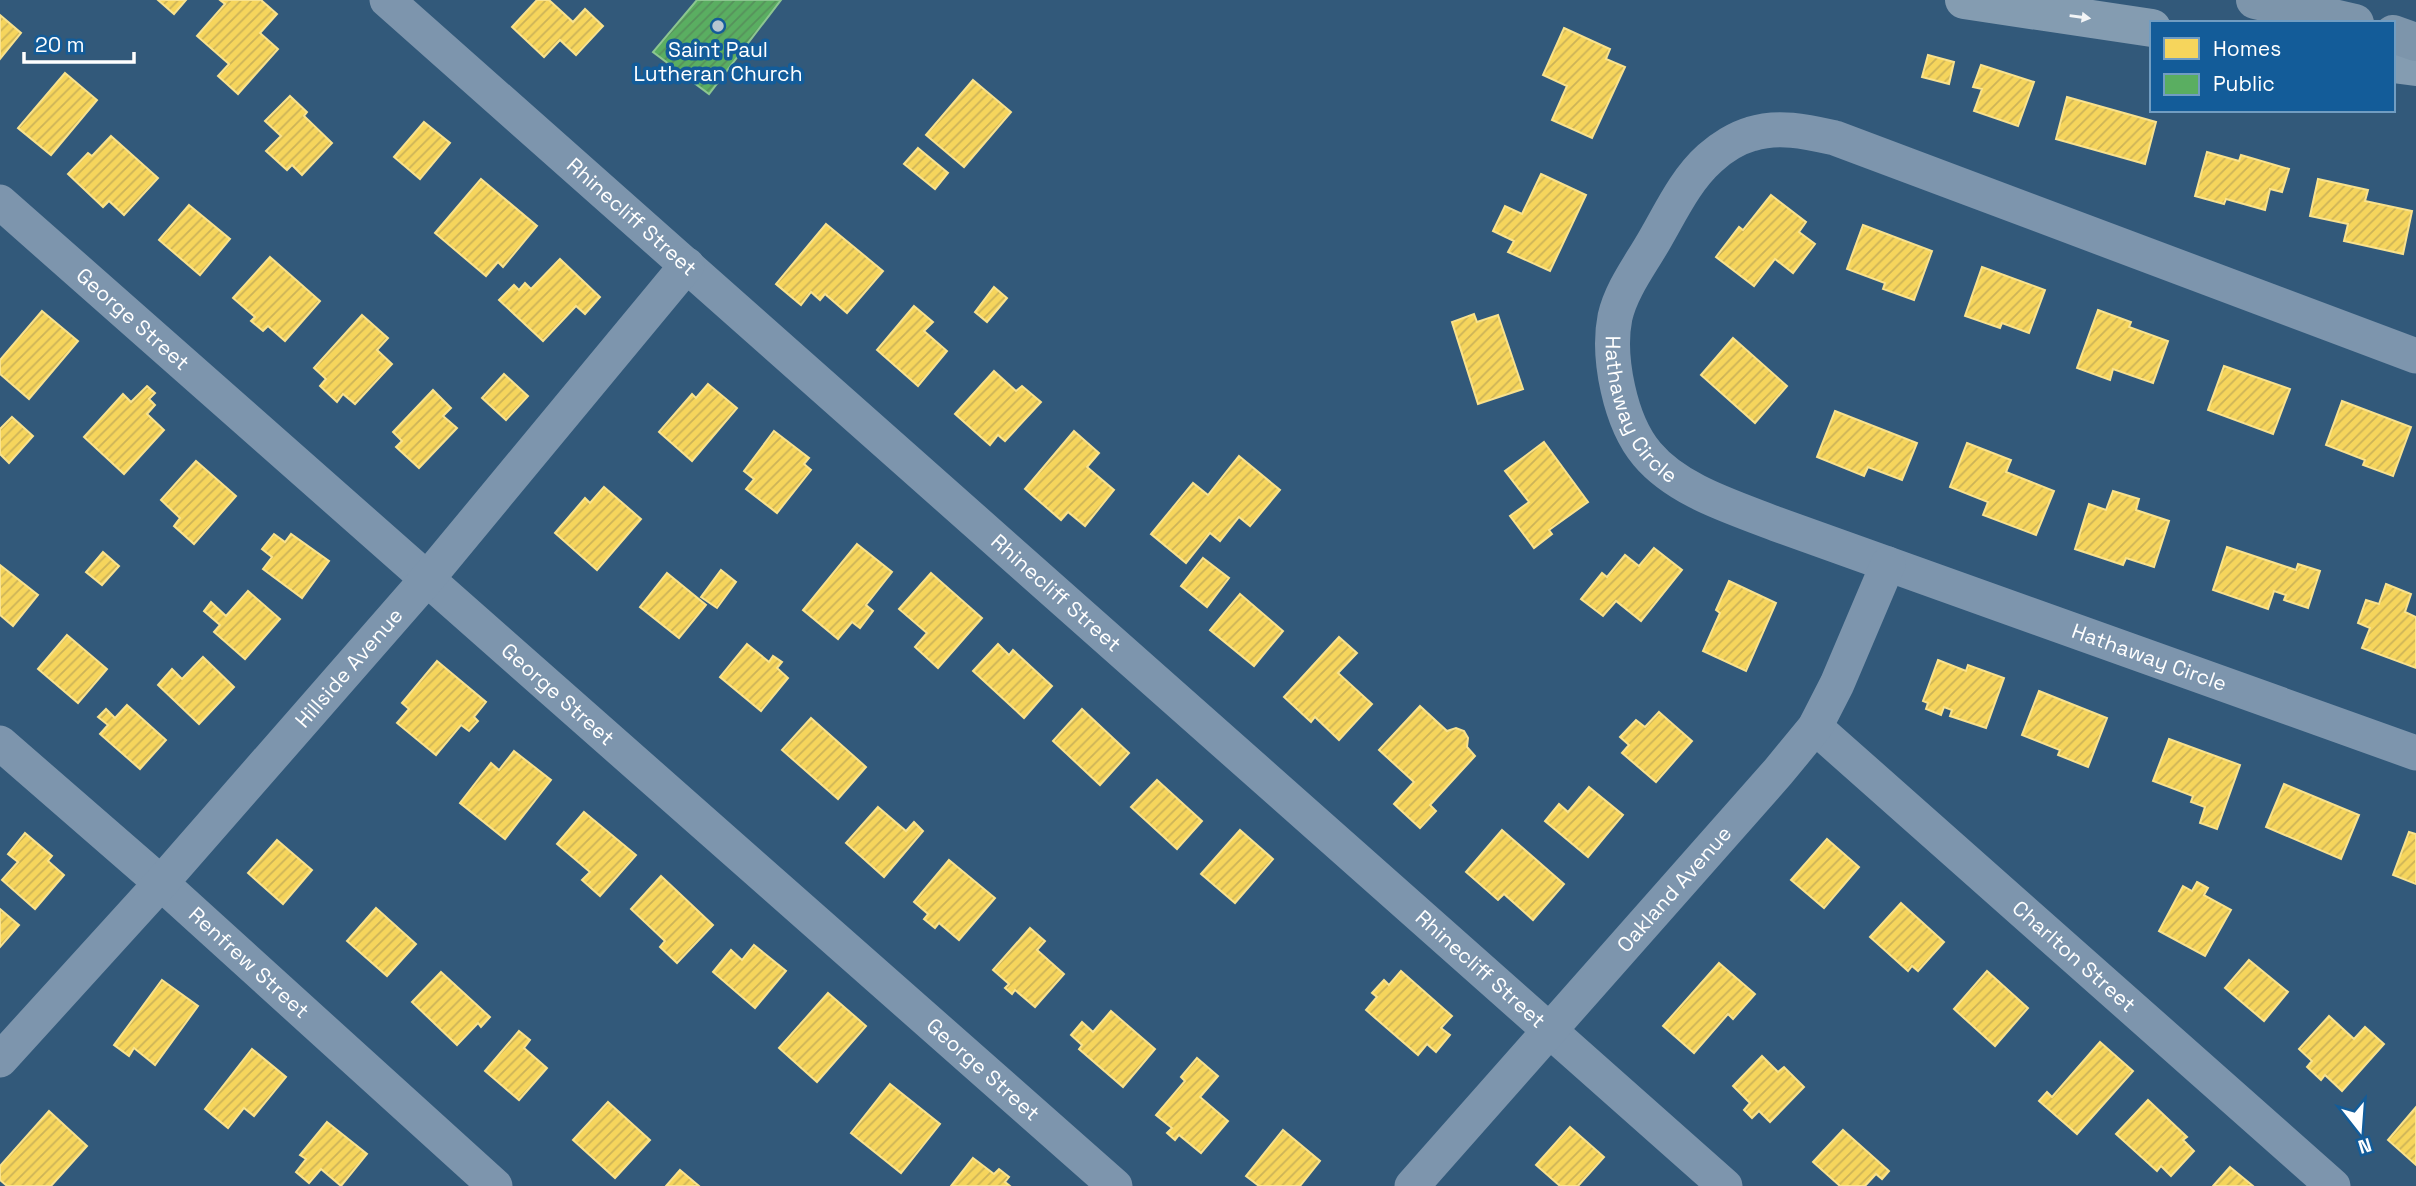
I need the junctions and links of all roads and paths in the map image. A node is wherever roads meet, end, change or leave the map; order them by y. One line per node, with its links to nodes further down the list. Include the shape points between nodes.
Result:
1 (387, 0): 11 (street, Rhinecliff Street)
2 (1964, 0): 5 (main road, one-way to 5)
3 (2255, 0): 4 (highway)
4 (2346, 21)
5 (2150, 28)
6 (2395, 35): 7 (highway)
7 (2416, 42)
8 (2395, 64): 9 (main road)
9 (2416, 67)
10 (0, 202): 14 (street, George Street)
11 (687, 265): 14 (street, Hillside Avenue); 19 (street, Rhinecliff Street)
12 (2416, 356): 13 (street, Hathaway Circle, via 1835,138 1773,129 1750,134 1709,158 1689,181 1622,296 1613,342 1624,409 1646,453 1676,479 1735,508)
13 (1888, 564): 15 (street, Oakland Avenue); 17 (street, Hathaway Circle)
14 (427, 579): 18 (street, Hillside Avenue); 22 (street, George Street)
15 (1815, 727): 19 (street, Oakland Avenue); 25 (street, Charlton Street)
16 (0, 743): 18 (street, Renfrew Street)
17 (2416, 753)
18 (161, 883): 20 (street, Hillside Avenue); 21 (street, Renfrew Street)
19 (1549, 1030): 23 (street, Oakland Avenue); 24 (street, Rhinecliff Street)
20 (0, 1060)
21 (495, 1186)
22 (1115, 1186)
23 (1412, 1186)
24 (1725, 1186)
25 (2333, 1186)

